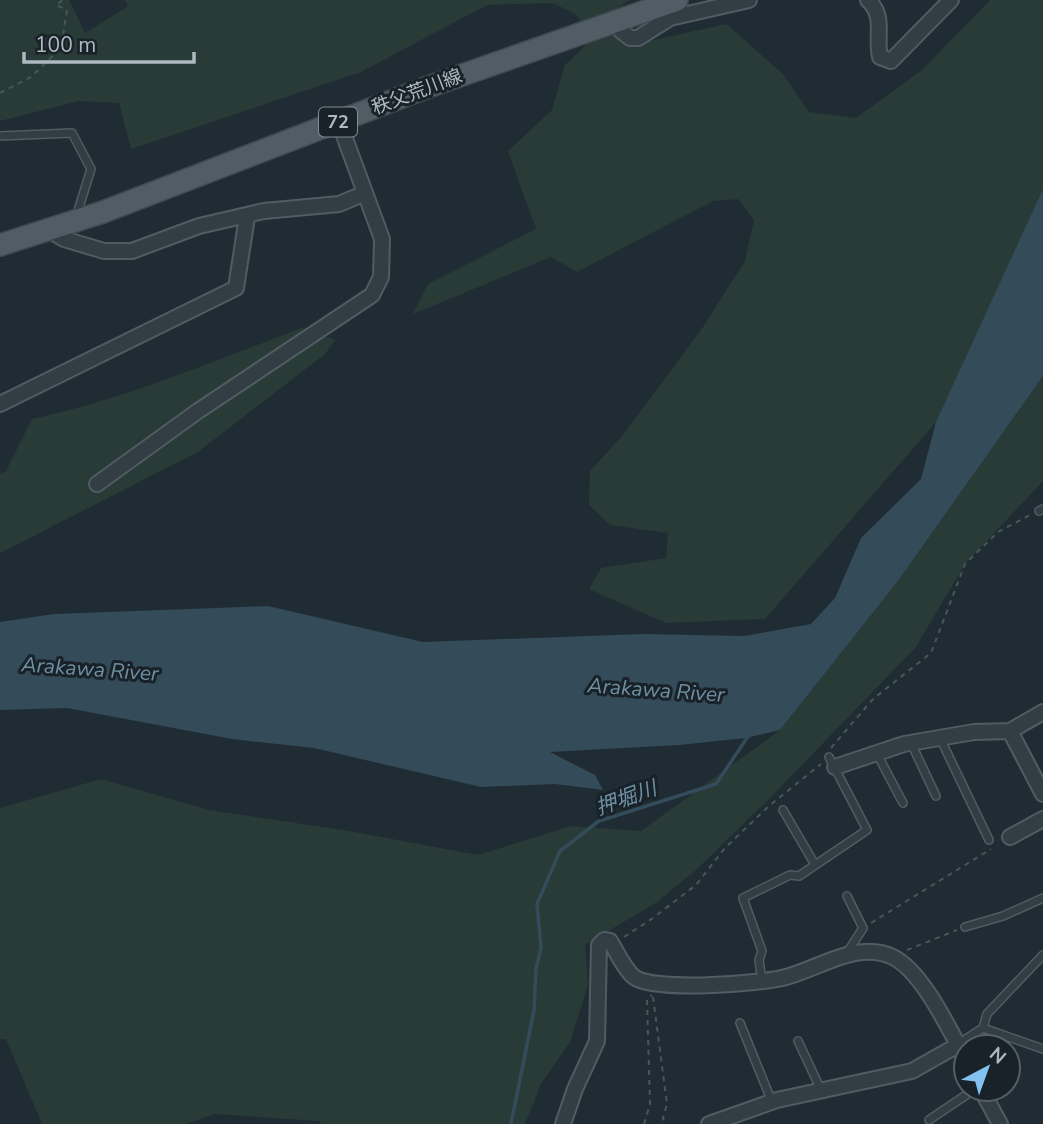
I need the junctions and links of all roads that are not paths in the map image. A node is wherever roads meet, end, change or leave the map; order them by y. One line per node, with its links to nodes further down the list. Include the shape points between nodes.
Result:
1 (677, 0): 5 (main road, 秩父荒川線 / 72)
2 (749, 0): 5 (street, via 670,18 638,38 621,31)
3 (869, 0): 4 (street, via 880,22 880,57 891,61)
4 (951, 0)
5 (617, 20): 6 (main road, 秩父荒川線 / 72)
6 (339, 121): 8 (street); 10 (main road, 秩父荒川線 / 72)
7 (0, 136): 10 (lane, via 72,133 91,169)
8 (363, 194): 9 (street, via 339,204 264,211); 14 (street, via 382,239 381,277 372,295)
9 (247, 217): 11 (street, via 199,226 132,251 104,251); 13 (street, via 236,288)
10 (75, 221): 11 (main road, 秩父荒川線 / 72)
11 (49, 230): 12 (main road, 秩父荒川線 / 72)
12 (0, 245)
13 (0, 404)
14 (97, 484)
15 (1043, 712): 16 (street)
16 (1010, 731): 17 (street); 21 (street)
17 (939, 737): 18 (street); 27 (lane)
18 (911, 742): 19 (street); 22 (lane)
19 (876, 751): 20 (street); 23 (lane)
20 (832, 762): 28 (lane, via 867,830)
21 (1043, 794)
22 (936, 796)
23 (902, 803)
24 (783, 810): 28 (lane)
25 (1043, 819): 26 (street)
26 (1010, 837)
27 (989, 840)
28 (814, 863): 34 (lane, via 799,876 790,875 743,898 762,951)
29 (847, 896): 32 (lane, via 863,928)
30 (1043, 898): 31 (lane)
31 (965, 927)
32 (846, 955): 34 (street, via 787,977); 38 (street, via 874,950 895,958 912,974)
33 (1043, 955): 36 (lane, via 988,1014)
34 (762, 981): 47 (street, via 682,985 643,981 632,976 610,942 604,940 599,945 597,1041)
35 (740, 1023): 43 (lane)
36 (983, 1028): 37 (lane); 41 (lane)
37 (976, 1033)
38 (952, 1036)
39 (798, 1041): 42 (lane)
40 (952, 1048): 42 (street, via 912,1071)
41 (1043, 1049)
42 (821, 1090): 43 (street)
43 (772, 1102): 48 (street)
44 (955, 1103): 46 (lane)
45 (989, 1103): 49 (street)
46 (929, 1121)
47 (563, 1124)
48 (709, 1124)
49 (1000, 1124)

